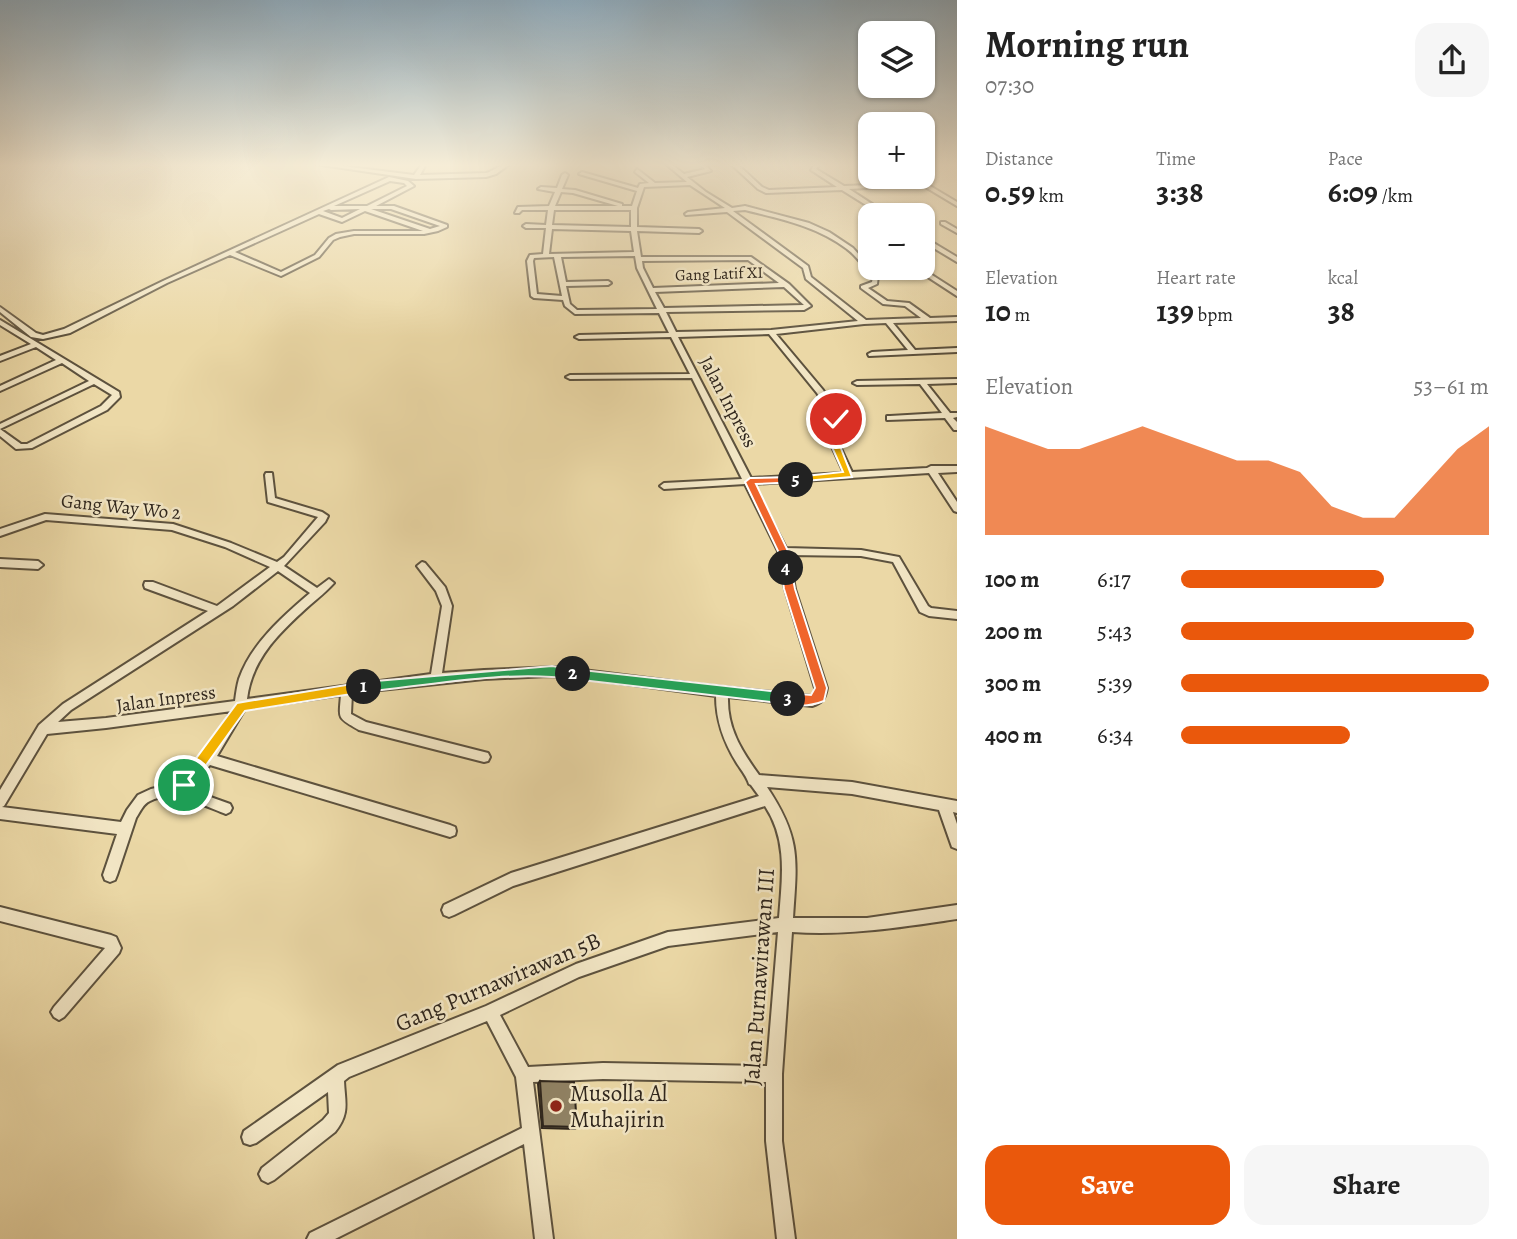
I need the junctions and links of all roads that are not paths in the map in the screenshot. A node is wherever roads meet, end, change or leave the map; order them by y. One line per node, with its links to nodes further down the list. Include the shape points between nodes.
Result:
1 (296, 222): 16 (street)
2 (405, 222): 12 (street)
3 (434, 222): 12 (street, via 445,226)
4 (549, 222): 10 (street)
5 (633, 222): 11 (street, Jalan Inpress)
6 (746, 222): 34 (street, via 806,267 808,278)
7 (799, 222): 31 (street, via 851,249 877,281 863,287 885,303 909,304)
8 (943, 223): 14 (street)
9 (526, 226): 10 (street)
10 (548, 226): 11 (street); 17 (street)
11 (634, 228): 13 (street); 19 (street, Jalan Inpress)
12 (427, 230): 16 (street, via 342,234 324,244 320,254 281,274)
13 (699, 231)
14 (957, 231)
15 (935, 245): 20 (street)
16 (231, 253): 28 (street, via 53,336 34,335)
17 (546, 255): 18 (street); 27 (street, via 530,258 533,291 537,297)
18 (557, 255): 19 (street); 23 (street)
19 (637, 257): 24 (street, Gang Latif XI, via 749,258); 25 (street, Jalan Inpress)
20 (955, 257)
21 (935, 279): 26 (street)
22 (608, 283): 23 (street)
23 (562, 284): 27 (street)
24 (787, 285): 25 (street, Gang Latif XI); 29 (street, Gang Latif XI, via 807,307)
25 (652, 290): 29 (street, Jalan Inpress)
26 (957, 293)
27 (566, 298): 29 (street, via 575,312)
28 (0, 309)
29 (660, 312): 37 (street, Jalan Inpress)
30 (957, 318): 31 (street)
31 (927, 319): 32 (street)
32 (888, 321): 34 (street); 41 (street)
33 (0, 322): 35 (street)
34 (864, 322): 36 (street)
35 (4, 331): 39 (street)
36 (771, 332): 37 (street); 60 (street, via 820,392 841,427 832,438)
37 (674, 335): 38 (street); 45 (street, Jalan Inpress)
38 (579, 337)
39 (34, 345): 43 (street); 44 (street)
40 (957, 350): 41 (street)
41 (913, 352): 42 (street)
42 (872, 354)
43 (0, 359)
44 (63, 360): 47 (street); 51 (street)
45 (694, 376): 46 (street); 61 (street, Jalan Inpress)
46 (570, 377)
47 (94, 381): 54 (street); 56 (street, via 116,394 110,405 29,446 19,447)
48 (957, 381): 49 (street)
49 (922, 382): 50 (street); 52 (street)
50 (857, 383)
51 (0, 389)
52 (952, 415): 53 (street); 55 (street)
53 (890, 418)
54 (0, 427)
55 (957, 428)
56 (0, 432)
57 (931, 469): 58 (street); 60 (street); 63 (street)
58 (957, 469)
59 (269, 475): 68 (street, via 271,500 323,517)
60 (849, 475): 61 (street)
61 (750, 482): 62 (street); 65 (street, Jalan Inpress)
62 (664, 486)
63 (957, 509)
64 (0, 533): 68 (street, Gang Way Wo 2, via 45,517 173,527)
65 (783, 551): 74 (street, via 861,553 896,559 924,609); 77 (street, Jalan Inpress, via 820,698 811,701)
66 (0, 563): 67 (street)
67 (38, 565)
68 (277, 566): 72 (street, Gang Way Wo 2); 73 (street)
69 (422, 566): 75 (street, via 447,606)
70 (329, 583): 72 (street)
71 (149, 585): 73 (street)
72 (317, 593): 78 (street, via 261,649 246,673)
73 (217, 610): 79 (street, via 105,681)
74 (957, 615)
75 (436, 678): 76 (street, Jalan Inpress); 77 (street, Jalan Inpress, via 552,671)
76 (347, 689): 78 (street, Jalan Inpress); 80 (street, via 345,716 363,726)
77 (722, 692): 82 (street, Jalan Purnawirawan III, via 731,744)
78 (241, 707): 79 (street, Jalan Inpress); 81 (street)
79 (43, 729): 85 (street)
80 (484, 757)
81 (206, 758): 83 (street); 90 (street)
82 (752, 779): 84 (street, Jalan Purnawirawan III); 86 (street, via 852,788)
83 (176, 790): 87 (street); 89 (street, via 143,798)
84 (766, 800): 93 (street, via 511,880); 96 (street, Jalan Purnawirawan III, via 788,844)
85 (0, 802)
86 (951, 806): 91 (street)
87 (226, 808)
88 (0, 813): 89 (street)
89 (126, 829): 92 (street)
90 (450, 831)
91 (957, 844)
92 (110, 875)
93 (449, 910)
94 (957, 912): 96 (street, Gang Purnawirawan 5B, via 867,925)
95 (0, 914): 97 (street, via 111,942 114,948)
96 (786, 924): 98 (street, Gang Purnawirawan 5B, via 668,939 576,971); 100 (street, Jalan Purnawirawan III)
97 (59, 1012)
98 (490, 1012): 99 (street); 101 (street, Gang Purnawirawan 5B)
99 (524, 1074): 100 (street); 102 (street)
100 (774, 1074): 107 (street, Jalan Purnawirawan III, via 774,1140)
101 (336, 1078): 103 (street, Gang Purnawirawan 5B); 104 (street, via 337,1116)
102 (531, 1132): 105 (street); 106 (street)
103 (250, 1137)
104 (268, 1174)
105 (316, 1239)
106 (544, 1239)
107 (786, 1239)

